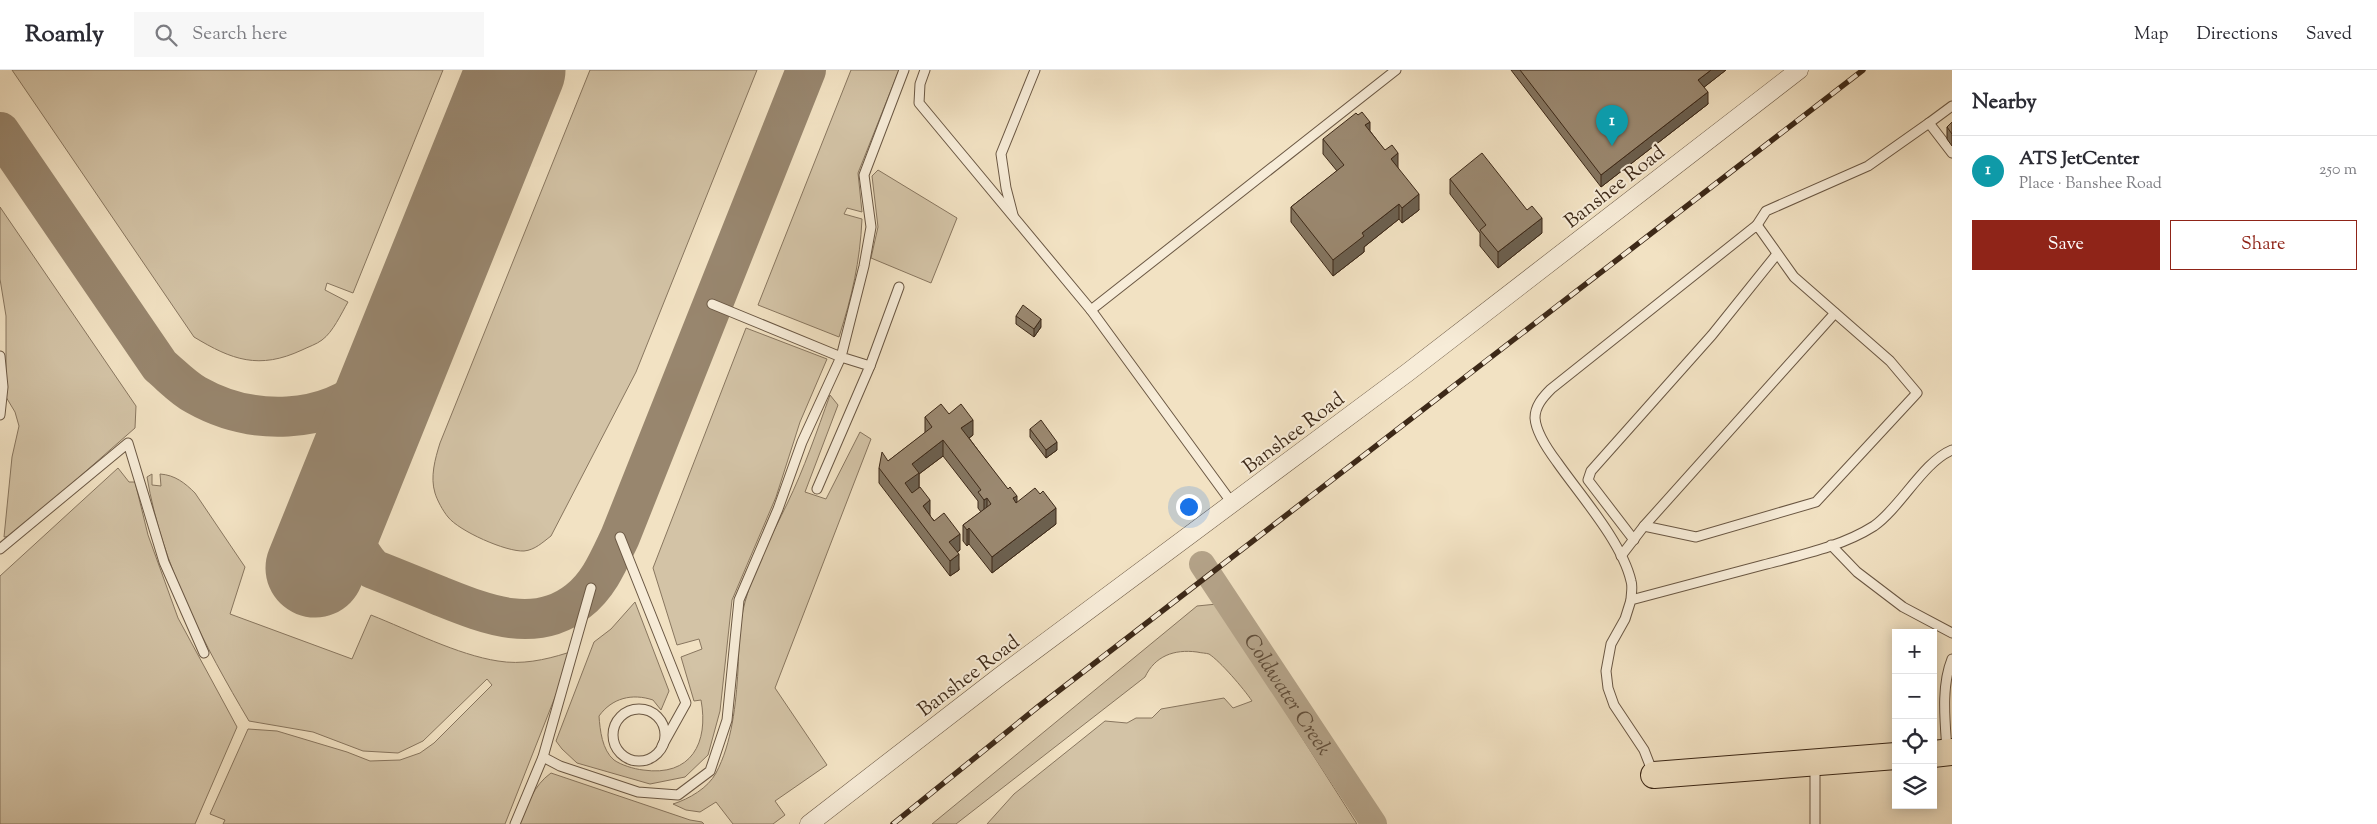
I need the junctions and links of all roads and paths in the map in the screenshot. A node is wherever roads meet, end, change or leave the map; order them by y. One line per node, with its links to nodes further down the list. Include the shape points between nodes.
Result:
1 (904, 70): 17 (lane, via 864,175 871,227)
2 (925, 70): 9 (lane, via 919,103)
3 (1034, 70): 9 (lane, via 1001,154)
4 (1396, 70): 14 (lane)
5 (1799, 70): 22 (street, Banshee Road, via 1407,373)
6 (1952, 106): 7 (lane)
7 (1929, 123): 8 (lane); 10 (lane, via 1868,166 1766,211)
8 (1952, 153)
9 (1014, 220): 14 (lane)
10 (1757, 225): 11 (lane); 28 (lane, via 1540,401 1535,419 1540,434)
11 (1777, 254): 15 (lane, via 1794,277); 25 (lane, via 1712,335 1591,470 1588,480)
12 (899, 287): 18 (lane)
13 (712, 304): 17 (lane)
14 (1091, 310): 22 (lane)
15 (1835, 313): 23 (lane); 23 (lane, via 1890,361 1917,394 1816,502 1696,536)
16 (0, 356): 19 (lane, via 3,387)
17 (841, 357): 18 (lane); 37 (lane, via 802,442 739,600 727,720 710,771 678,795 638,792 560,766)
18 (870, 366): 21 (lane)
19 (0, 415)
20 (1952, 450): 26 (lane, via 1941,454 1875,525)
21 (817, 489)
22 (1232, 503): 41 (street, Banshee Road)
23 (1644, 526): 25 (lane)
24 (620, 537): 34 (lane, via 686,703)
25 (1634, 540): 28 (lane)
26 (1831, 545): 30 (lane); 31 (lane, via 1857,572 1903,607)
27 (0, 549): 32 (lane, via 128,442 164,562)
28 (1621, 556): 30 (lane, via 1632,583)
29 (591, 588): 37 (lane)
30 (1631, 600): 39 (lane, via 1625,620 1611,644 1606,671 1608,688 1614,705 1644,750)
31 (1952, 633)
32 (204, 653)
33 (1952, 659): 35 (lane, via 1947,671)
34 (662, 746): 34 (lane, via 650,758 633,761 618,752 614,744 614,727 618,719 632,710 648,711 664,729)
35 (1944, 753)
36 (1892, 756): 38 (main road)
37 (543, 757): 40 (lane)
38 (1815, 762): 39 (main road); 42 (lane)
39 (1654, 775)
40 (515, 824)
41 (809, 824)
42 (1815, 824)

